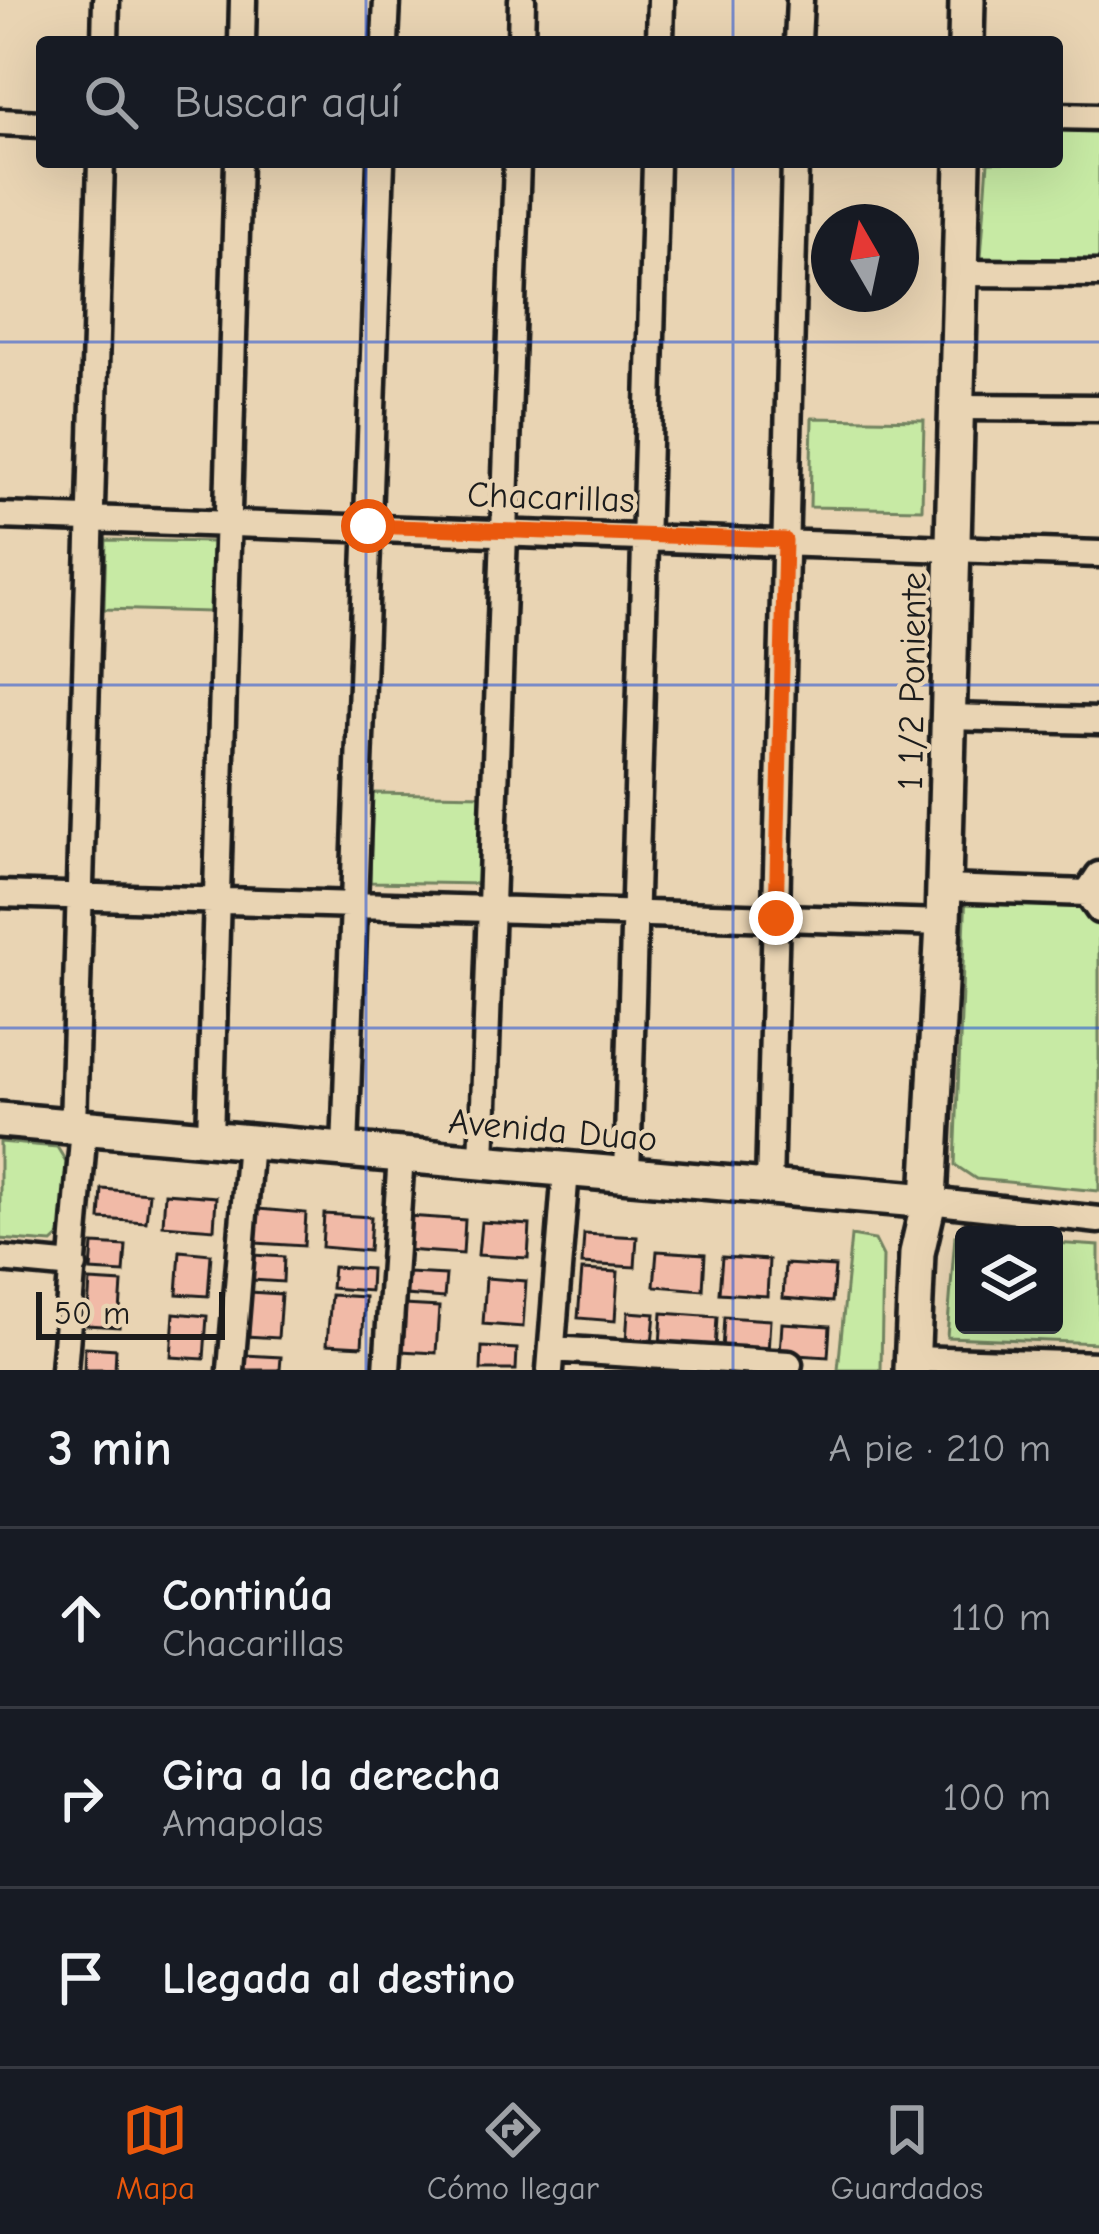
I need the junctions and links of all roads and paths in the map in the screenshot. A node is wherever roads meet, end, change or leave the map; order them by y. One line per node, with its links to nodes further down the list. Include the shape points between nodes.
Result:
1 (106, 0): 8 (street)
2 (243, 0): 9 (street)
3 (387, 0): 10 (street)
4 (522, 0): 11 (street)
5 (661, 0): 12 (street)
6 (800, 0): 13 (street)
7 (967, 0): 14 (street)
8 (105, 36)
9 (242, 36)
10 (385, 36)
11 (521, 36)
12 (660, 36)
13 (799, 36)
14 (966, 36)
15 (1063, 116): 16 (street)
16 (1099, 117)
17 (0, 122): 18 (street)
18 (36, 124)
19 (101, 168): 31 (street)
20 (238, 168): 32 (street)
21 (381, 168): 33 (street)
22 (517, 168): 34 (street)
23 (656, 168): 35 (street)
24 (795, 168): 36 (street)
25 (963, 168): 26 (street, 1 1/2 Poniente)
26 (960, 273): 27 (street); 28 (street, 1 1/2 Poniente)
27 (1099, 274)
28 (957, 407): 29 (street); 37 (street, 1 1/2 Poniente)
29 (1099, 408)
30 (0, 516): 31 (street, Chacarillas)
31 (91, 517): 32 (street, Chacarillas); 44 (street)
32 (228, 521): 33 (street, Chacarillas); 45 (street)
33 (368, 526): 34 (street, Chacarillas); 46 (street)
34 (504, 530): 35 (street, Chacarillas); 47 (street)
35 (645, 535): 36 (street, Chacarillas); 48 (street)
36 (785, 540): 37 (street, Chacarillas); 49 (street)
37 (953, 547): 38 (street, Chacarillas); 39 (street, 1 1/2 Poniente)
38 (1099, 554)
39 (949, 717): 40 (street); 41 (street, 1 1/2 Poniente)
40 (1099, 721)
41 (944, 887): 42 (street); 50 (street, 1 1/2 Poniente)
42 (1095, 892)
43 (0, 894): 44 (street)
44 (80, 896): 45 (street); 52 (street)
45 (217, 901): 46 (street); 53 (street)
46 (354, 905): 47 (street); 55 (street)
47 (491, 909): 48 (street); 57 (street)
48 (634, 914): 49 (street); 59 (street)
49 (776, 918): 50 (street); 60 (street)
50 (944, 923): 61 (street, 1 1/2 Poniente)
51 (0, 1120): 52 (street, Avenida Duao)
52 (79, 1126): 53 (street, Avenida Duao); 64 (street)
53 (210, 1138): 54 (street, Avenida Duao)
54 (250, 1142): 55 (street, Avenida Duao); 70 (street)
55 (345, 1150): 56 (street, Avenida Duao)
56 (401, 1155): 57 (street, Avenida Duao); 71 (street)
57 (482, 1162): 58 (street, Avenida Duao)
58 (566, 1170): 59 (street, Avenida Duao); 65 (street)
59 (627, 1175): 60 (street, Avenida Duao)
60 (769, 1187): 61 (street, Avenida Duao)
61 (929, 1202): 62 (street, Avenida Duao); 67 (street, 1 1/2 Poniente, via 917,1252)
62 (1099, 1220)
63 (0, 1259): 64 (street)
64 (74, 1266): 69 (street)
65 (551, 1359): 66 (street)
66 (789, 1364)
67 (912, 1365): 68 (street)
68 (1099, 1365)
69 (64, 1370)
70 (231, 1370)
71 (387, 1370)

